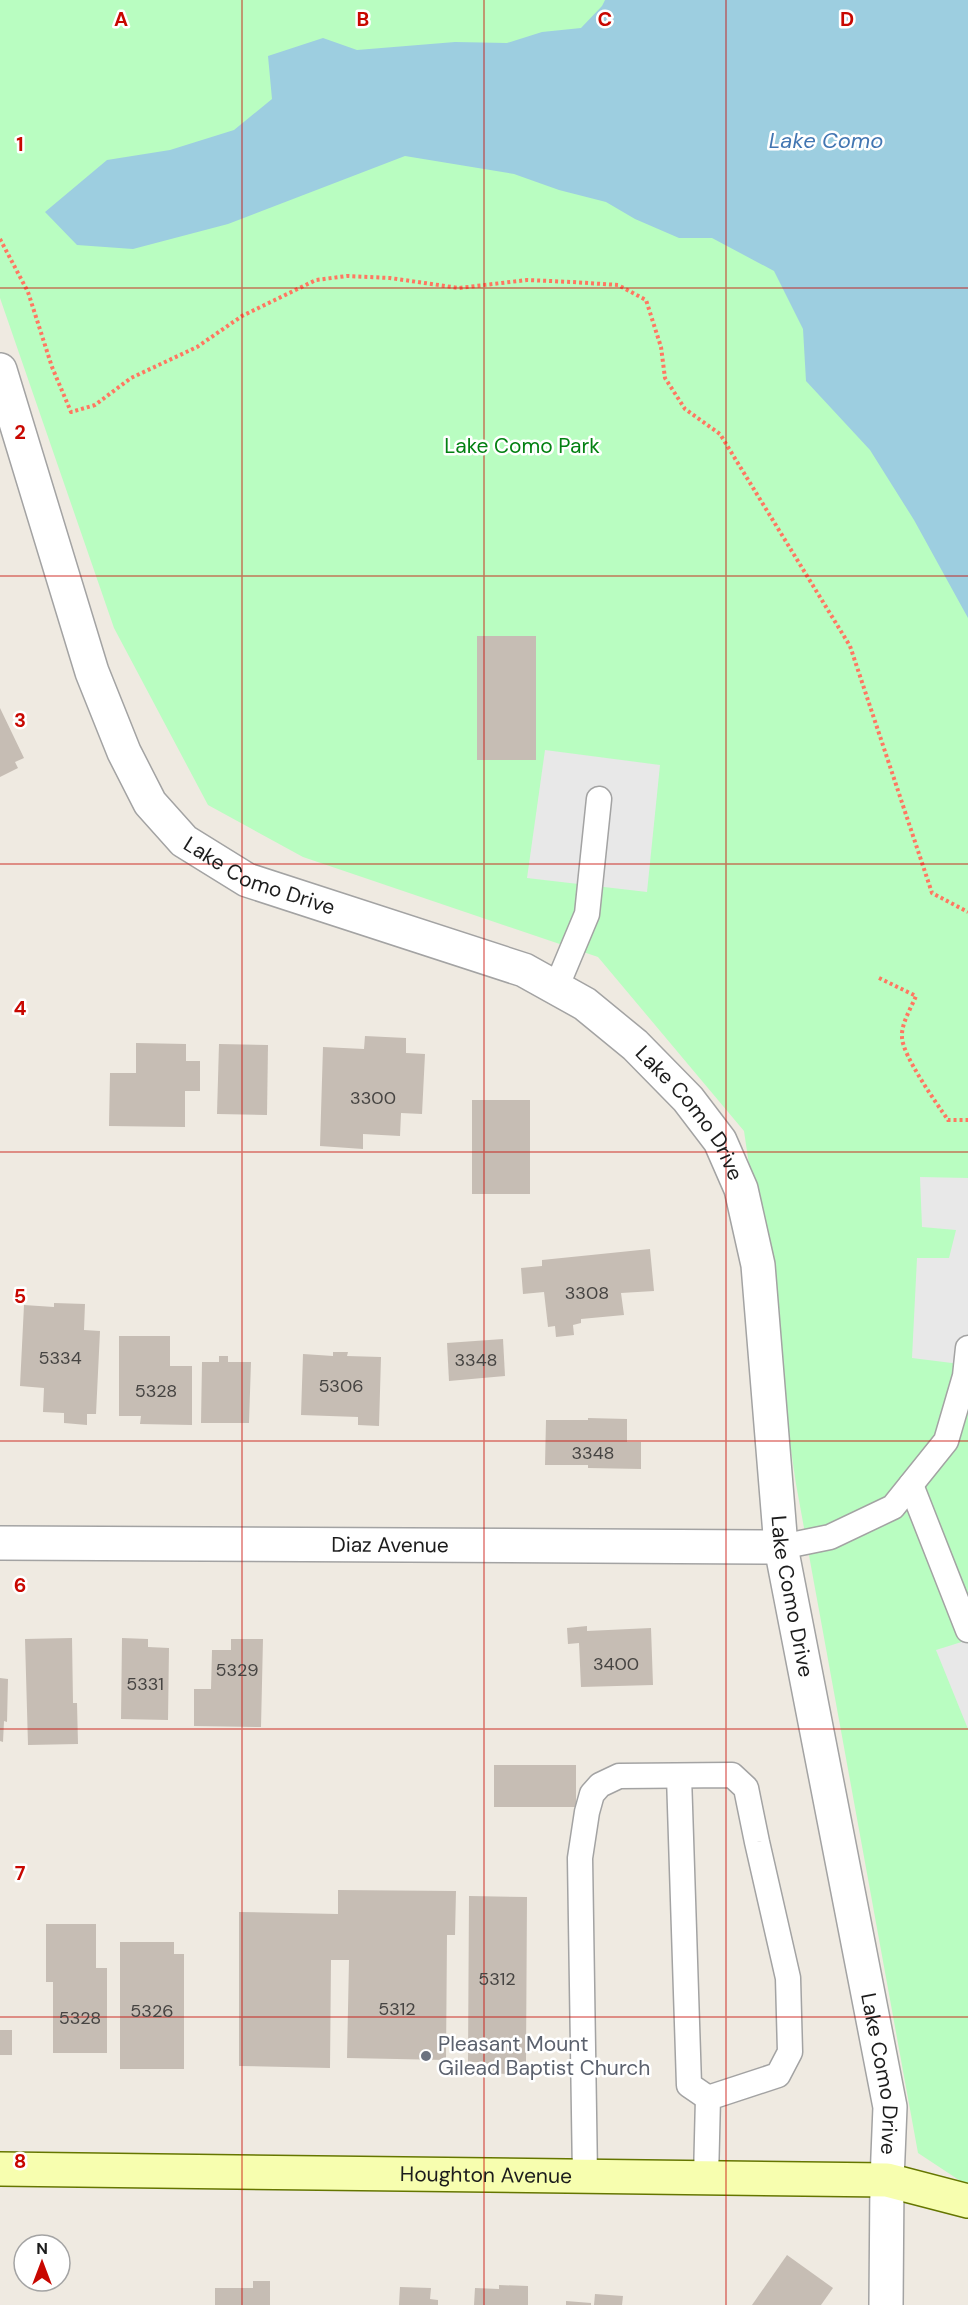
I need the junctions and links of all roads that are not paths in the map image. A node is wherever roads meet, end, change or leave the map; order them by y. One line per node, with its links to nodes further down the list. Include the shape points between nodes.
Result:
1 (0, 370): 3 (street, Lake Como Drive, via 92,672 124,752 150,803 184,841 247,880 524,970)
2 (599, 799): 3 (lane, via 587,914)
3 (556, 988): 7 (street, Lake Como Drive, via 585,1004 636,1046 688,1099 720,1141 741,1189 758,1265)
4 (968, 1348): 5 (lane, via 965,1376 946,1441)
5 (911, 1485): 7 (lane, via 893,1507 831,1537); 8 (lane)
6 (0, 1543): 7 (street, Diaz Avenue)
7 (781, 1547): 14 (street, Lake Como Drive, via 890,2107)
8 (968, 1630)
9 (679, 1776): 10 (lane, via 689,2085); 10 (lane, via 732,1775 746,1788 788,1978 790,2052 778,2075); 12 (lane, via 619,1776 600,1785 592,1794 587,1812 580,1858)
10 (708, 2098): 13 (lane)
11 (0, 2169): 12 (street, Houghton Avenue)
12 (585, 2176): 13 (street, Houghton Avenue)
13 (706, 2178): 14 (street, Houghton Avenue)
14 (887, 2180): 15 (street, Houghton Avenue); 16 (street, Lake Como Drive)
15 (968, 2201)
16 (886, 2305)

